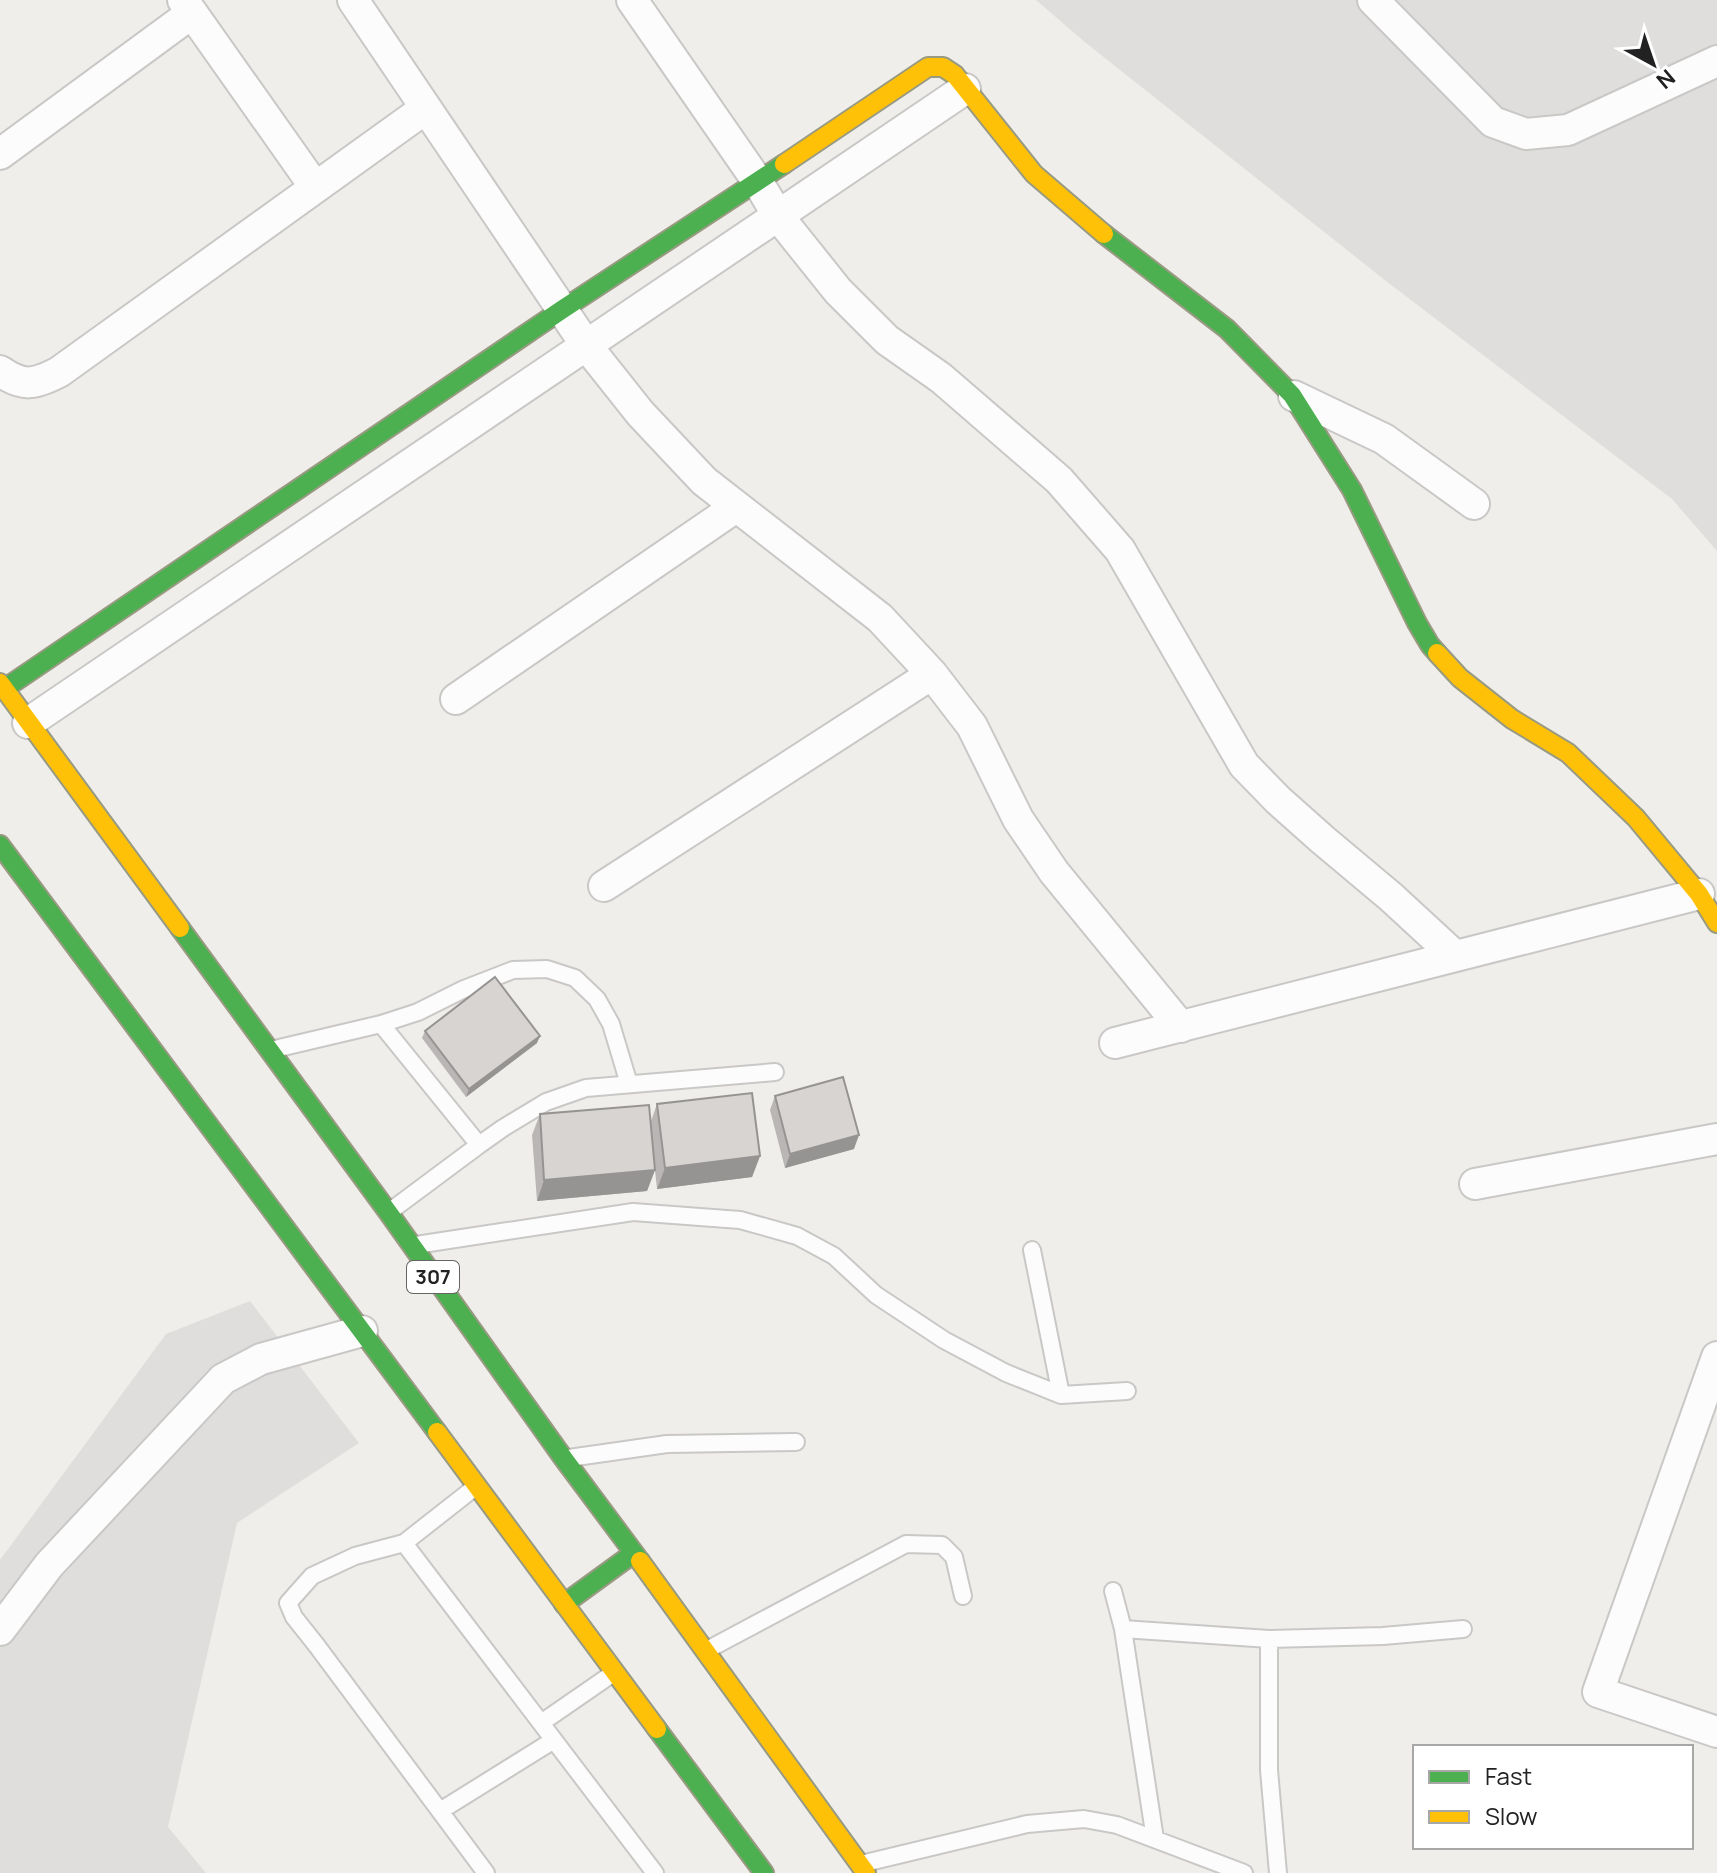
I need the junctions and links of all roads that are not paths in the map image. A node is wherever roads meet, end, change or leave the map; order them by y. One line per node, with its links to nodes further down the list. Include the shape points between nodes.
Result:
1 (353, 0): 7 (street)
2 (632, 0): 9 (street)
3 (1373, 0): 5 (street, via 1493,122 1526,134 1568,130)
4 (188, 6): 8 (street); 10 (street)
5 (1717, 61)
6 (956, 78): 9 (main road, via 938,65 928,67); 11 (street); 15 (main road, via 1034,174 1227,329)
7 (426, 108): 10 (street); 12 (street)
8 (2, 147)
9 (758, 182): 11 (street); 12 (main road)
10 (315, 187): 14 (street, via 59,372 41,382 21,383)
11 (778, 216): 13 (street); 26 (street, via 838,291 887,340 941,378 1059,480 1120,550 1244,765)
12 (563, 309): 13 (street); 19 (main road)
13 (586, 345): 17 (street, via 640,413); 21 (street)
14 (0, 371)
15 (1292, 395): 16 (street, via 1384,439); 24 (main road, via 1352,490 1430,645 1460,678 1512,719 1568,753 1636,818)
16 (1474, 504)
17 (736, 507): 18 (street, via 880,618); 20 (street)
18 (932, 674): 23 (street); 28 (street, via 972,726 1018,819 1054,872)
19 (2, 686): 21 (main road, 307)
20 (456, 699)
21 (28, 723): 30 (main road, 307)
22 (0, 845): 39 (main road)
23 (604, 886)
24 (1699, 894): 25 (main road); 26 (street)
25 (1717, 923)
26 (1455, 956): 28 (street)
27 (381, 1024): 30 (lane); 32 (lane, via 513,970 547,969 575,978 597,999 611,1024); 34 (lane)
28 (1181, 1027): 29 (street)
29 (1115, 1043)
30 (269, 1051): 36 (main road, 307)
31 (775, 1072): 32 (lane)
32 (629, 1084): 34 (lane, via 586,1088 546,1102)
33 (1717, 1139): 35 (street)
34 (479, 1145): 36 (lane)
35 (1475, 1184)
36 (388, 1212): 37 (main road, 307)
37 (411, 1246): 42 (lane, via 633,1212 740,1220 797,1236 834,1256 876,1295 944,1340); 45 (main road, 307)
38 (1032, 1250): 42 (lane)
39 (362, 1331): 46 (main road); 54 (street, via 261,1359 223,1379 49,1565)
40 (1717, 1357): 43 (street)
41 (1127, 1391): 42 (lane)
42 (1061, 1395)
43 (1706, 1426): 59 (street, via 1598,1692)
44 (796, 1442): 45 (lane, via 667,1444)
45 (564, 1459): 48 (main road, 307)
46 (478, 1485): 47 (lane); 51 (main road)
47 (404, 1543): 58 (lane); 61 (lane, via 355,1556 312,1576 288,1603)
48 (634, 1553): 51 (main road); 56 (main road, 307)
49 (1113, 1591): 52 (lane)
50 (963, 1596): 56 (lane, via 954,1557 942,1545 906,1544)
51 (564, 1604): 57 (main road)
52 (1123, 1629): 55 (lane); 62 (lane)
53 (1463, 1629): 55 (lane)
54 (0, 1630)
55 (1269, 1639): 68 (lane, via 1269,1770)
56 (705, 1650): 63 (main road, 307)
57 (615, 1672): 58 (lane); 66 (main road)
58 (541, 1723): 60 (lane)
59 (1717, 1732)
60 (554, 1740): 61 (lane); 65 (lane)
61 (440, 1811): 64 (lane)
62 (1155, 1839): 63 (lane, via 1084,1819 1027,1824); 67 (lane)
63 (863, 1868)
64 (486, 1873)
65 (655, 1873)
66 (764, 1873)
67 (1244, 1873)
68 (1278, 1873)

